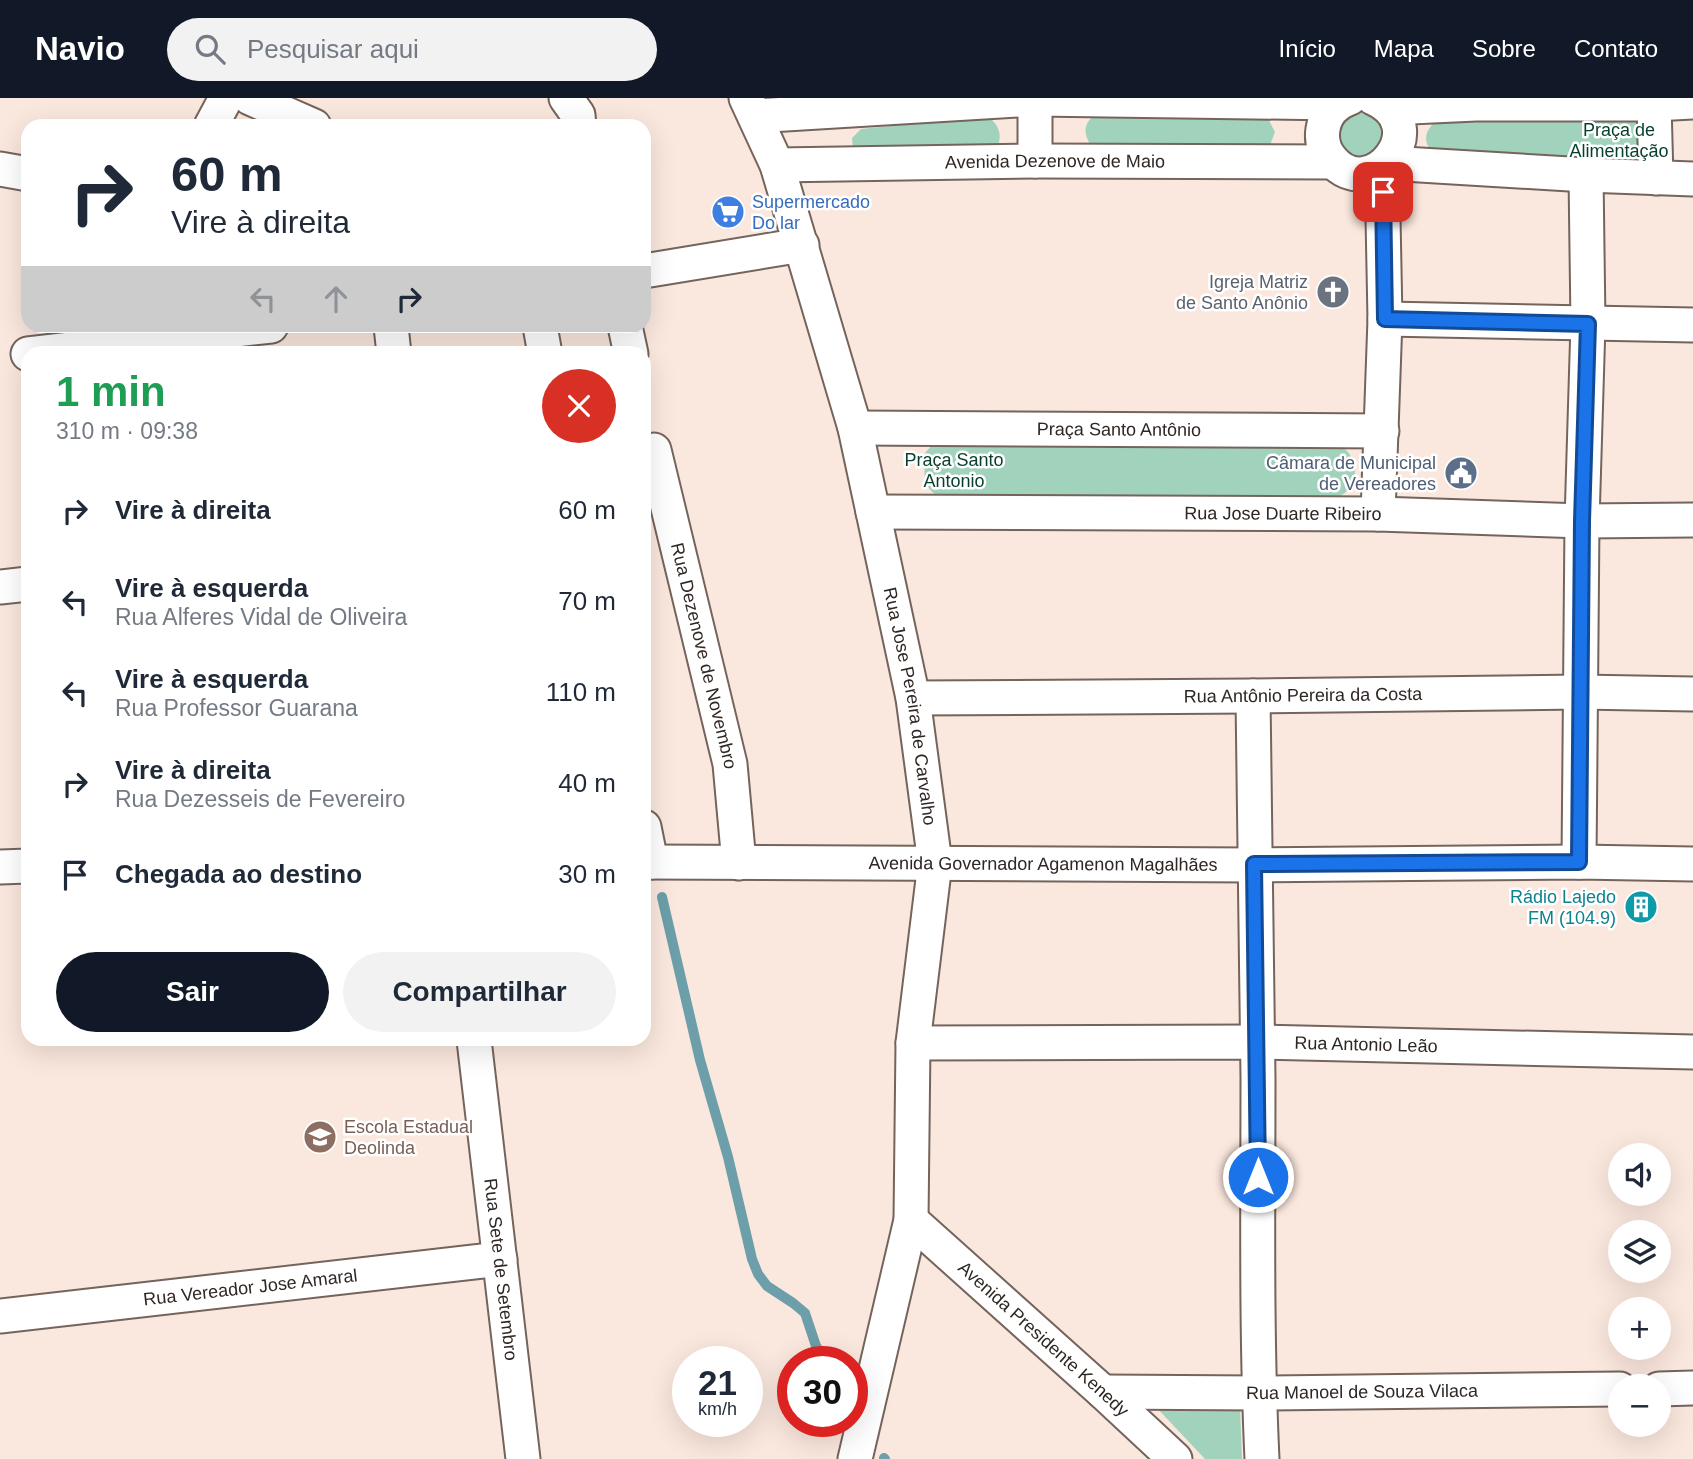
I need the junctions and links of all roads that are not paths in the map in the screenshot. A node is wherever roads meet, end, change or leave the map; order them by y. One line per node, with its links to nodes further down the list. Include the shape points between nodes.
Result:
1 (226, 98): 10 (street)
2 (250, 98): 11 (street)
3 (566, 98): 12 (street)
4 (1035, 99): 5 (street); 9 (street); 13 (street)
5 (1356, 101): 6 (street); 14 (street, via 1327,116 1322,131 1324,148); 16 (street, via 1396,118 1399,136 1395,153)
6 (1477, 101): 8 (street)
7 (1693, 102): 8 (street)
8 (1654, 104): 20 (street)
9 (751, 107): 15 (street, Rua Jose Pereira de Carvalho)
10 (215, 119)
11 (298, 119)
12 (578, 119)
13 (1035, 161): 14 (street, Avenida Dezenove de Maio); 15 (street, Avenida Dezenove de Maio)
14 (1333, 162): 16 (street, via 1357,173)
15 (777, 165): 22 (street, Rua Jose Pereira de Carvalho)
16 (1385, 165): 19 (street); 24 (street)
17 (0, 169): 18 (street)
18 (21, 173)
19 (1586, 175): 20 (street); 25 (street)
20 (1656, 178): 21 (street)
21 (1693, 179)
22 (802, 245): 23 (street); 31 (street, Rua Jose Pereira de Carvalho)
23 (651, 269)
24 (1385, 319): 25 (street); 32 (street)
25 (1588, 324): 26 (street); 37 (street)
26 (1693, 325)
27 (210, 333): 28 (street)
28 (97, 346)
29 (21, 355): 30 (street)
30 (0, 357)
31 (855, 428): 32 (street, Praça Santo Antônio); 34 (street, Rua Jose Pereira de Carvalho)
32 (1382, 431): 35 (street)
33 (654, 450): 46 (street, Rua Dezenove de Novembro, via 730,764)
34 (873, 512): 35 (street, Rua Jose Duarte Ribeiro); 43 (street, Rua Jose Pereira de Carvalho)
35 (1378, 514): 37 (street, Rua Jose Duarte Ribeiro)
36 (1693, 520): 37 (street, Rua Jose Duarte Ribeiro)
37 (1582, 521): 40 (street)
38 (21, 585): 39 (street)
39 (0, 587)
40 (1580, 692): 41 (street, Rua Antônio Pereira da Costa); 42 (street, Rua Antônio Pereira da Costa); 45 (street)
41 (1693, 694)
42 (1253, 696): 43 (street, Rua Antônio Pereira da Costa); 48 (street)
43 (913, 698): 47 (street, Rua Jose Pereira de Carvalho)
44 (651, 862): 46 (street, Avenida Governador Agamenon Magalhães)
45 (1579, 862): 48 (street, Avenida Governador Agamenon Magalhães); 49 (street, Avenida Governador Agamenon Magalhães)
46 (739, 863): 47 (street, Avenida Governador Agamenon Magalhães)
47 (935, 863): 48 (street, Avenida Governador Agamenon Magalhães); 53 (street, Rua Jose Pereira de Carvalho)
48 (1254, 864): 52 (street)
49 (1693, 864)
50 (21, 866): 51 (street)
51 (0, 867)
52 (1257, 1042): 53 (street, Rua Antonio Leão); 55 (street, Rua Antonio Leão); 63 (street)
53 (913, 1043): 56 (street, Rua Jose Pereira de Carvalho)
54 (475, 1046): 57 (street, Rua Sete de Setembro)
55 (1693, 1052)
56 (911, 1220): 62 (street, Avenida Presidente Kenedy); 64 (street, Rua Jose Pereira de Carvalho)
57 (500, 1259): 58 (street, Rua Vereador Jose Amaral); 65 (street, Rua Sete de Setembro)
58 (0, 1316)
59 (1693, 1388): 61 (street)
60 (1608, 1389): 63 (street, Rua Manoel de Souza Vilaca)
61 (1671, 1389)
62 (1104, 1392): 63 (street, Rua Manoel de Souza Vilaca); 66 (street, Avenida Presidente Kenedy)
63 (1259, 1393): 67 (street)
64 (856, 1456)
65 (523, 1459)
66 (1175, 1459)
67 (1262, 1459)

